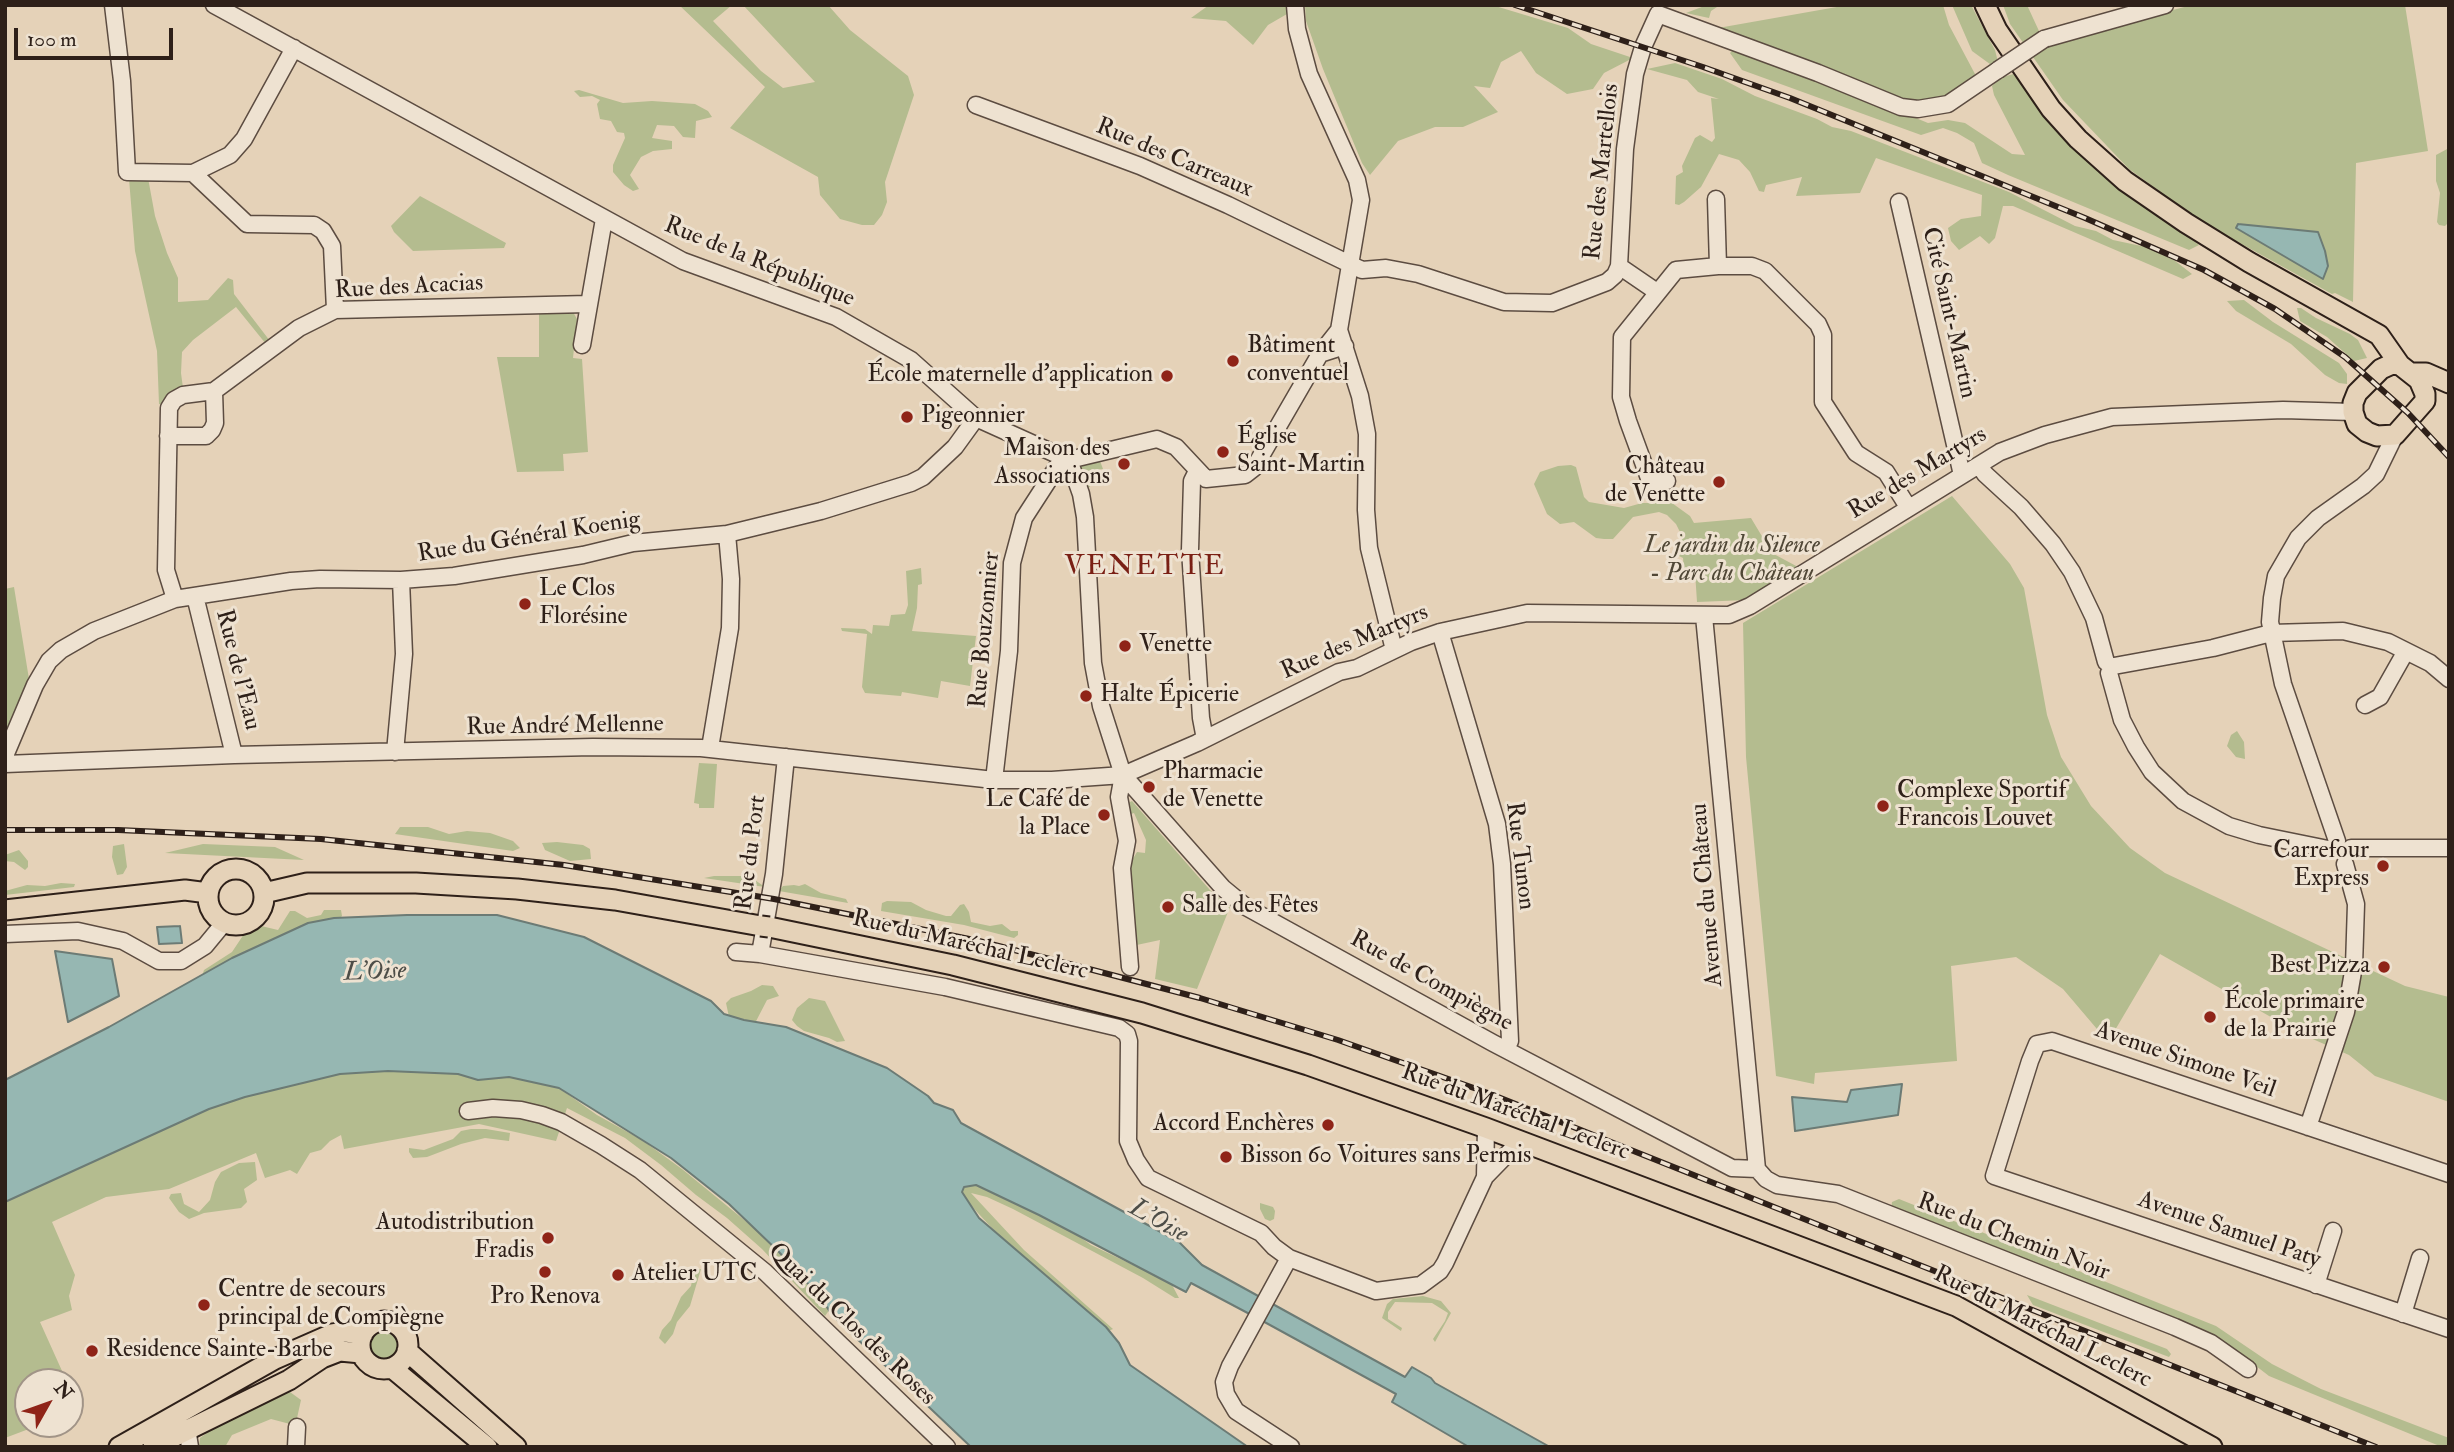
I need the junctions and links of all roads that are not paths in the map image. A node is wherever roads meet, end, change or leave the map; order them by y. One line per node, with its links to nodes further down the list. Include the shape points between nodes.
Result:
1 (113, 5): 9 (street, via 127,172)
2 (214, 5): 7 (street, Rue de la République)
3 (1295, 5): 13 (street, via 1309,74 1357,180 1360,200)
4 (1985, 5): 23 (main road, via 2051,109 2125,181 2249,262 2370,330 2376,345)
5 (2165, 5): 6 (street, Rue des Martellois, bridge, via 2044,39 1948,104 1918,109 1900,107)
6 (1655, 9): 15 (street, Rue des Martellois, via 1635,74 1625,149)
7 (294, 48): 9 (street, via 244,139 230,155); 12 (street, Rue de la République)
8 (976, 106): 13 (street, Rue des Carreaux, via 1140,166)
9 (193, 173): 18 (street, via 247,224 314,225 323,231 332,246)
10 (1716, 199): 14 (street)
11 (1899, 202): 35 (street, Cité Saint-Martin)
12 (604, 219): 17 (street); 29 (street, Rue de la République, via 683,261 836,317 911,360)
13 (1350, 265): 15 (street, Rue des Martellois, via 1418,274 1504,302 1552,303 1607,282); 19 (street)
14 (1718, 266): 16 (street, via 1676,270); 37 (street, via 1765,271 1818,324 1823,335 1823,402 1856,453 1886,472)
15 (1619, 267): 16 (street)
16 (1657, 292): 36 (street, via 1622,337 1622,397 1650,481)
17 (588, 304): 18 (street, Rue des Acacias); 20 (street)
18 (335, 310): 25 (street, Rue des Acacias, via 299,328)
19 (1339, 327): 21 (street); 22 (street)
20 (582, 345)
21 (1345, 346): 22 (street); 45 (street, via 1367,434 1369,548)
22 (1320, 354): 34 (street, via 1254,468 1245,475 1213,480)
23 (2398, 369): 24 (main road, via 2426,373); 27 (main road, via 2423,388); 28 (main road)
24 (2449, 383)
25 (214, 391): 31 (street, via 174,400 169,408); 31 (street, via 215,423 206,436)
26 (2449, 394): 27 (main road)
27 (2425, 401): 30 (main road)
28 (2355, 403): 30 (main road, via 2357,424 2367,432); 33 (street, Rue des Martyrs, via 2339,413 2112,417 2045,435)
29 (976, 418): 32 (street, Rue de la République); 38 (street, Rue du Général Koenig, via 955,447 911,483)
30 (2386, 435): 44 (street, via 2383,461 2376,474 2318,518 2283,561 2272,598)
31 (168, 436): 41 (street, via 166,570)
32 (1069, 460): 34 (street, via 1157,439 1176,447); 57 (street, via 1085,517 1093,663); 58 (street, Rue Bouzonnier, via 1058,467 1020,527 1011,570 1009,651)
33 (1979, 465): 35 (street, Rue des Martyrs); 47 (street, via 2021,507 2072,572)
34 (1197, 471): 50 (street, via 1192,481 1190,550)
35 (1962, 475): 37 (street, Rue des Martyrs)
36 (1667, 481)
37 (1908, 507): 42 (street, Rue des Martyrs, via 1750,607 1729,615)
38 (727, 534): 39 (street, Rue du Général Koenig, via 633,543 525,565); 51 (street, via 730,628)
39 (401, 580): 40 (street, Rue du Général Koenig, via 291,581); 52 (street, via 404,654)
40 (195, 596): 41 (street, Rue du Général Koenig); 53 (street, Rue de l'Eau)
41 (176, 599): 54 (street, Rue du Général Koenig, via 86,635 49,661 34,685)
42 (1704, 616): 43 (street, Rue des Martyrs, via 1527,613); 75 (street, Avenue du Château)
43 (1440, 632): 45 (street, Rue des Martyrs); 69 (street, Rue Tunon, via 1497,824 1509,1014)
44 (2271, 633): 46 (street, via 2343,631); 47 (street); 60 (street, via 2283,684)
45 (1394, 650): 50 (street, Rue des Martyrs, via 1339,672)
46 (2406, 651): 48 (street); 49 (street, via 2380,697)
47 (2110, 667): 60 (street, via 2122,720 2136,747 2152,772 2183,801 2229,826)
48 (2449, 678)
49 (2365, 705)
50 (1205, 739): 57 (street, Rue des Martyrs)
51 (710, 748): 52 (street, Rue André Mellenne); 55 (street, Rue André Mellenne)
52 (395, 752): 53 (street, Rue André Mellenne)
53 (234, 755): 56 (street, Rue André Mellenne)
54 (5, 756)
55 (786, 757): 58 (street, Rue André Mellenne); 67 (street, Rue du Port)
56 (5, 764)
57 (1123, 775): 58 (street, Rue André Mellenne); 68 (street, via 1119,797 1127,841 1122,868); 69 (street, Rue de Compiègne, via 1242,905)
58 (994, 780)
59 (2449, 848): 60 (street)
60 (2340, 850): 71 (street, via 2356,904 2354,966 2346,1012)
61 (208, 893): 62 (main road, via 215,877 231,869 249,872); 63 (main road, via 185,890); 64 (main road, via 211,911)
62 (264, 893): 64 (main road, via 261,909 249,922); 72 (main road, Rue du Maréchal Leclerc, via 307,883 505,888 615,900 765,926 964,968 1142,1013)
63 (5, 910)
64 (224, 923): 65 (street, via 205,946 181,961 159,961 123,942 78,931)
65 (5, 934)
66 (736, 952): 67 (street)
67 (760, 954): 79 (street, via 945,987 1119,1028 1129,1041 1128,1141 1148,1178 1261,1233)
68 (1130, 967)
69 (1506, 1049): 75 (street, Rue de Compiègne, via 1731,1168)
70 (468, 1111): 98 (street, Quai du Clos des Roses, via 493,1108 542,1115 639,1170 765,1272)
71 (2308, 1127): 76 (street, Avenue Simone Veil); 77 (street, Avenue Simone Veil, via 2052,1041 2037,1044)
72 (1486, 1128): 73 (main road, Rue du Maréchal Leclerc); 74 (street)
73 (1521, 1141): 74 (street); 92 (main road, Rue du Maréchal Leclerc, via 1956,1306)
74 (1493, 1159): 79 (street, via 1445,1264 1420,1284 1376,1291)
75 (1757, 1169): 88 (street, Rue du Chemin Noir, via 1777,1185 1838,1194 2175,1327 2211,1343)
76 (2449, 1174)
77 (1994, 1176): 81 (street, Avenue Samuel Paty)
78 (2333, 1231): 81 (street)
79 (1289, 1258): 99 (street, via 1226,1374 1226,1394 1236,1411)
80 (2420, 1258): 82 (street)
81 (2316, 1285): 82 (street, Avenue Samuel Paty)
82 (2403, 1314): 83 (street, Avenue Samuel Paty)
83 (2449, 1329)
84 (362, 1343): 85 (main road, via 372,1324 382,1321 395,1324 406,1335); 86 (main road, via 345,1332); 87 (main road, via 366,1361 374,1367); 89 (main road, via 322,1358)
85 (407, 1351): 87 (main road); 97 (main road)
86 (295, 1352): 89 (main road); 93 (main road)
87 (392, 1368): 96 (main road)
88 (2248, 1369)
89 (306, 1370): 91 (main road)
90 (297, 1427): 95 (street)
91 (189, 1438): 94 (main road)
92 (2210, 1445)
93 (119, 1447)
94 (153, 1447)
95 (296, 1447)
96 (486, 1447)
97 (516, 1447)
98 (947, 1447)
99 (1291, 1447)

